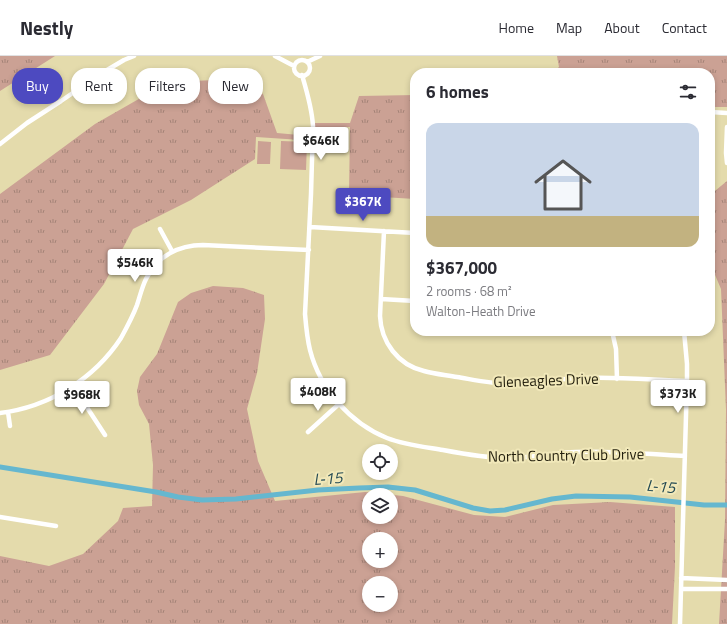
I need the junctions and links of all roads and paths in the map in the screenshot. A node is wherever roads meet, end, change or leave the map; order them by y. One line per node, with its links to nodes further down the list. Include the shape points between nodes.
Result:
1 (134, 56): 10 (street, via 102,72)
2 (275, 56): 5 (street)
3 (320, 56): 4 (street)
4 (307, 62): 5 (street, via 300,60); 6 (street, via 309,71)
5 (294, 66): 6 (street, via 296,73)
6 (302, 75): 12 (street, North Country Club Drive, via 311,104 314,126)
7 (715, 112): 8 (street)
8 (727, 113)
9 (727, 127): 11 (street)
10 (0, 144)
11 (727, 163)
12 (310, 228): 14 (street); 16 (street, North Country Club Drive)
13 (160, 229): 17 (street)
14 (384, 231): 15 (street); 18 (street, Gleneagles Drive)
15 (410, 233)
16 (309, 250): 17 (street, via 203,245 182,247); 25 (street, North Country Club Drive, via 305,314 307,337 318,372)
17 (172, 252): 24 (street, via 150,270 131,318 112,350)
18 (380, 299): 19 (street); 22 (street, Gleneagles Drive, via 380,320 385,340 399,358 416,369 496,383 568,378)
19 (410, 301)
20 (613, 336): 22 (street)
21 (684, 336): 23 (street)
22 (617, 378): 23 (street, Gleneagles Drive)
23 (687, 381): 31 (street)
24 (73, 386): 26 (street, via 43,402); 30 (street)
25 (339, 404): 29 (street); 31 (street, North Country Club Drive, via 361,423 388,438 410,445 472,455 522,458 590,452)
26 (8, 412): 27 (street); 28 (street)
27 (0, 413)
28 (10, 426)
29 (308, 432)
30 (105, 435)
31 (685, 456): 34 (street)
32 (0, 516): 33 (street)
33 (56, 526)
34 (682, 578): 35 (street); 36 (street)
35 (727, 580)
36 (681, 589): 37 (street); 38 (street)
37 (727, 589)
38 (680, 624)

